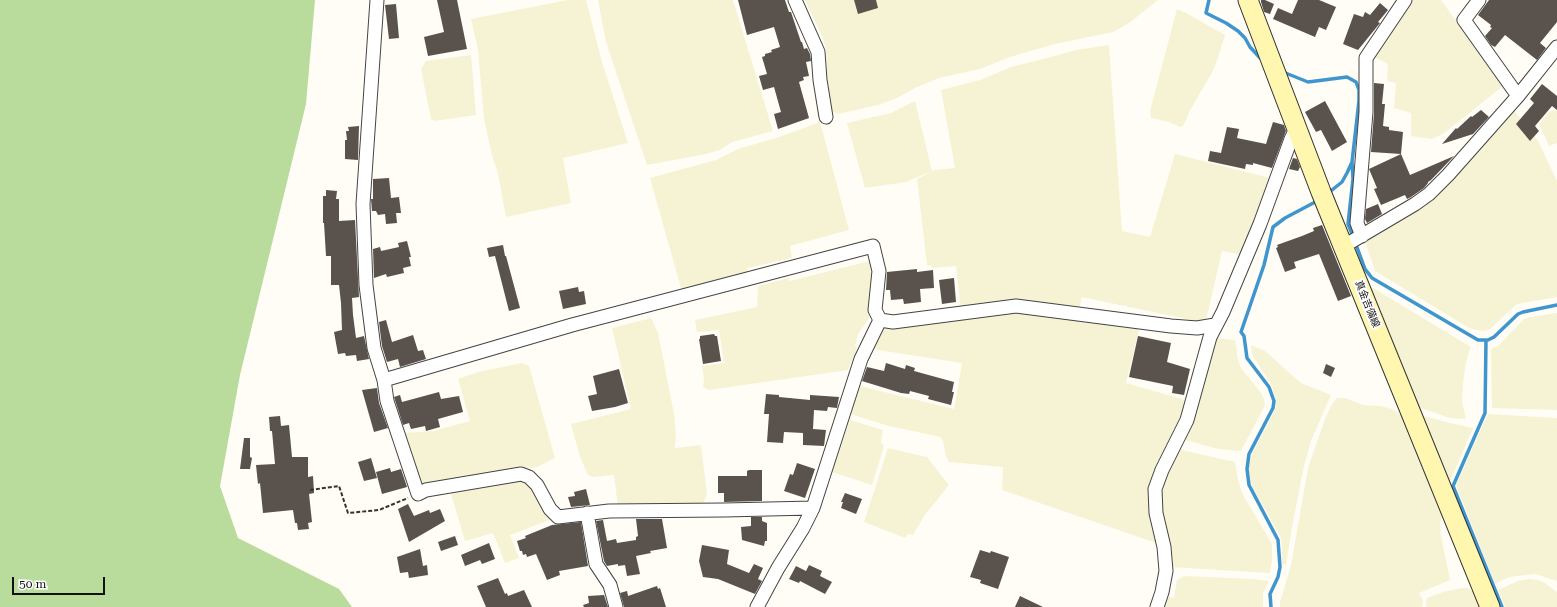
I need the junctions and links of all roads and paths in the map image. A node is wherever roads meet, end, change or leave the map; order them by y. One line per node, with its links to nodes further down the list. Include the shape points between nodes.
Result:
1 (377, 0): 13 (street, via 363,204 366,285 374,348)
2 (795, 0): 8 (street, via 818,52)
3 (1248, 0): 9 (main road, 真金吉備線)
4 (1405, 0): 10 (street, via 1366,58 1366,112)
5 (1479, 0): 7 (street, via 1464,20)
6 (1557, 47): 7 (street)
7 (1518, 96): 10 (street, via 1429,194)
8 (826, 117)
9 (1297, 127): 10 (main road, 真金吉備線, via 1324,198); 12 (street, via 1260,224 1223,312)
10 (1354, 241): 21 (main road, 真金吉備線)
11 (880, 320): 12 (street, via 893,322 1016,306 1171,326 1197,328); 13 (street, via 875,310 879,271 873,246 572,325); 16 (street, via 861,359)
12 (1215, 325): 20 (street, via 1186,420 1155,489 1156,513 1164,547 1166,571)
13 (384, 380): 15 (street, via 391,416)
14 (310, 490): 15 (path, via 339,486 348,513 378,510)
15 (418, 494): 17 (street, via 426,490 520,474 529,477 537,485 550,509 558,517)
16 (813, 508): 17 (street); 19 (street)
17 (587, 513): 18 (street, via 596,564 610,585)
18 (616, 607)
19 (757, 607)
20 (1157, 607)
21 (1490, 607)

